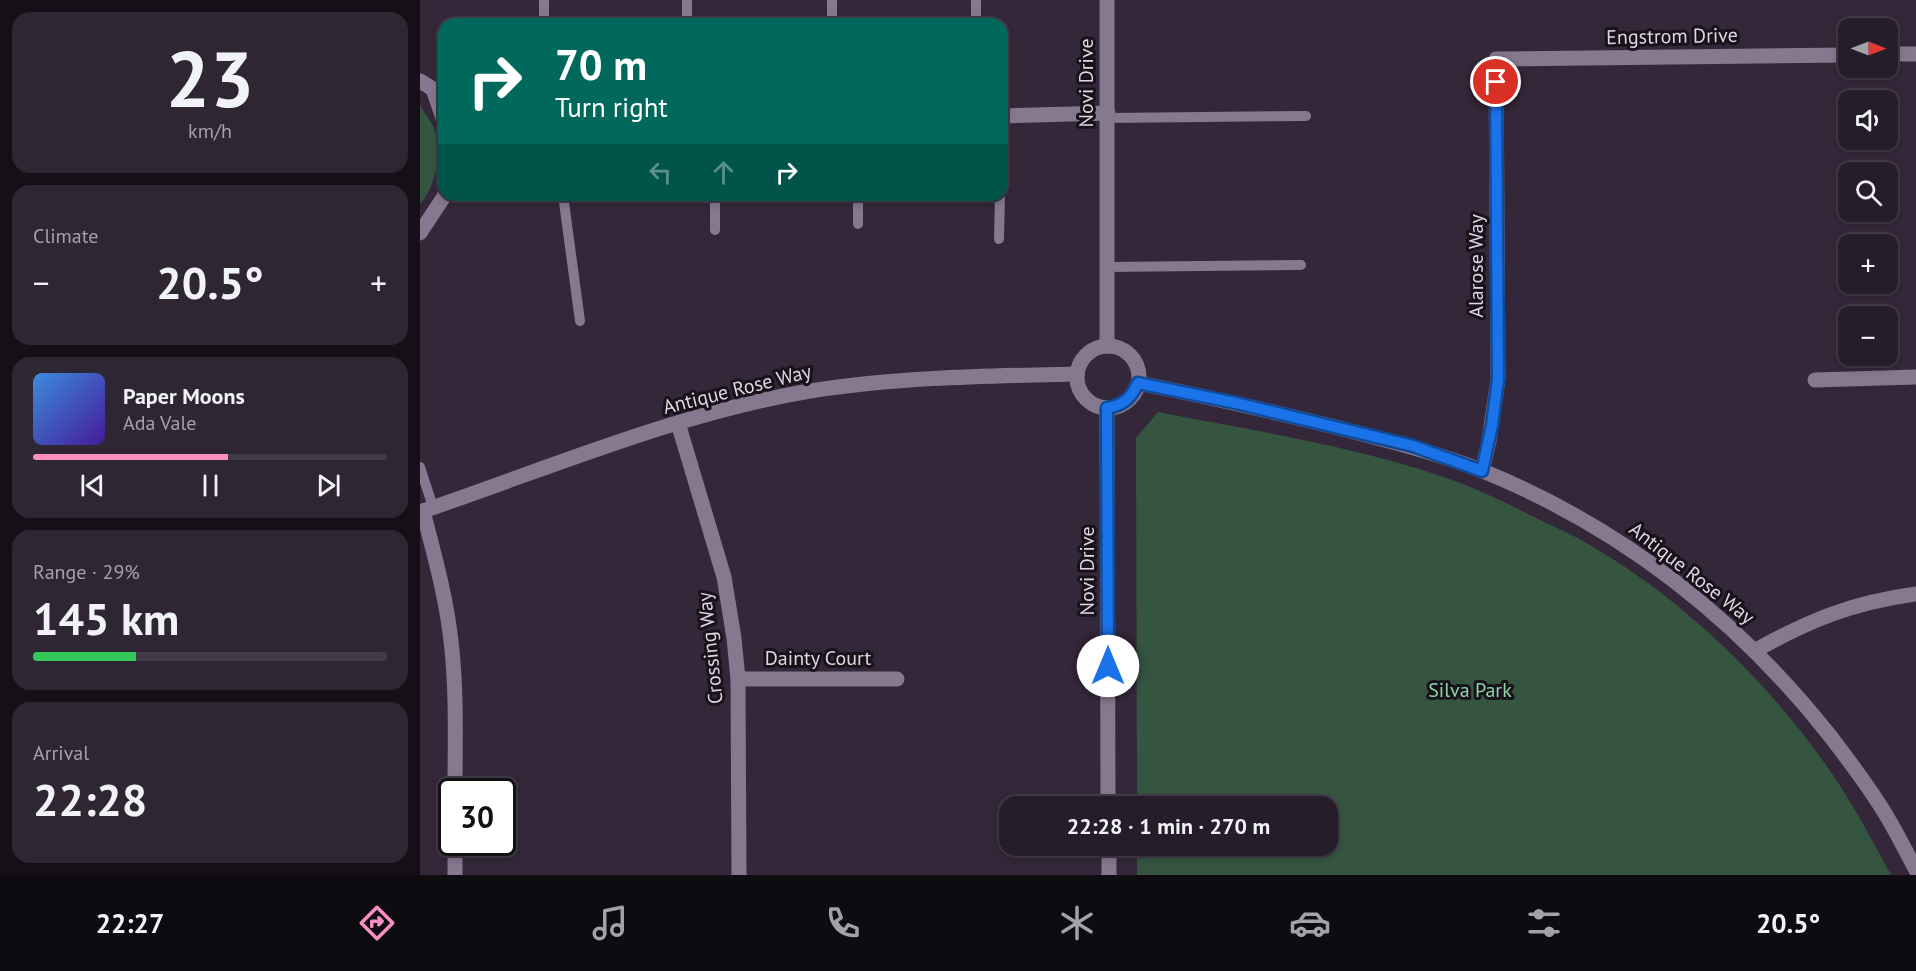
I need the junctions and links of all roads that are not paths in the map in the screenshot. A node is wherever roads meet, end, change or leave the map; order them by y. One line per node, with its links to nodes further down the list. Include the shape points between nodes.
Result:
1 (544, 0): 6 (lane)
2 (687, 0): 7 (lane)
3 (832, 0): 8 (lane)
4 (976, 0): 9 (lane)
5 (1107, 0): 17 (street, Novi Drive)
6 (544, 18)
7 (687, 18)
8 (832, 18)
9 (976, 18)
10 (1898, 54): 11 (street)
11 (1916, 54)
12 (1838, 55): 13 (street, Engstrom Drive)
13 (1496, 59): 39 (street, Alarose Way, via 1498,379)
14 (420, 81): 15 (street, via 433,89)
15 (438, 104)
16 (1008, 116): 17 (street)
17 (1108, 116): 18 (lane); 29 (street, Novi Drive)
18 (1306, 116)
19 (441, 201): 26 (street)
20 (564, 201): 30 (lane)
21 (715, 201): 25 (lane)
22 (858, 201): 24 (lane)
23 (1000, 201): 27 (lane)
24 (858, 224)
25 (715, 230)
26 (420, 233)
27 (999, 239)
28 (1301, 265): 29 (lane)
29 (1107, 267): 31 (street, Novi Drive)
30 (580, 321)
31 (1107, 346): 32 (street, via 1087,354); 35 (street, via 1127,353 1134,361)
32 (1077, 374): 36 (street, via 1088,401); 37 (street, Antique Rose Way, via 883,381 809,391)
33 (1916, 378): 34 (street)
34 (1815, 380)
35 (1138, 383): 36 (street, via 1127,401); 39 (street, Antique Rose Way, via 1413,446)
36 (1107, 408): 46 (street, Novi Drive)
37 (678, 423): 40 (street, Antique Rose Way); 43 (street, Crossing Way, via 724,577)
38 (420, 467): 40 (lane)
39 (1482, 471): 42 (street, Antique Rose Way, via 1582,519 1644,558)
40 (425, 510): 45 (street, via 452,641)
41 (1916, 594): 42 (street, via 1825,615)
42 (1756, 650): 49 (street, Antique Rose Way, via 1854,766)
43 (738, 679): 44 (street, Dainty Court); 51 (street, Crossing Way)
44 (897, 679)
45 (455, 778)
46 (1108, 796)
47 (455, 856): 50 (street)
48 (1109, 856): 52 (street)
49 (1916, 870)
50 (455, 875)
51 (739, 875)
52 (1109, 875)

